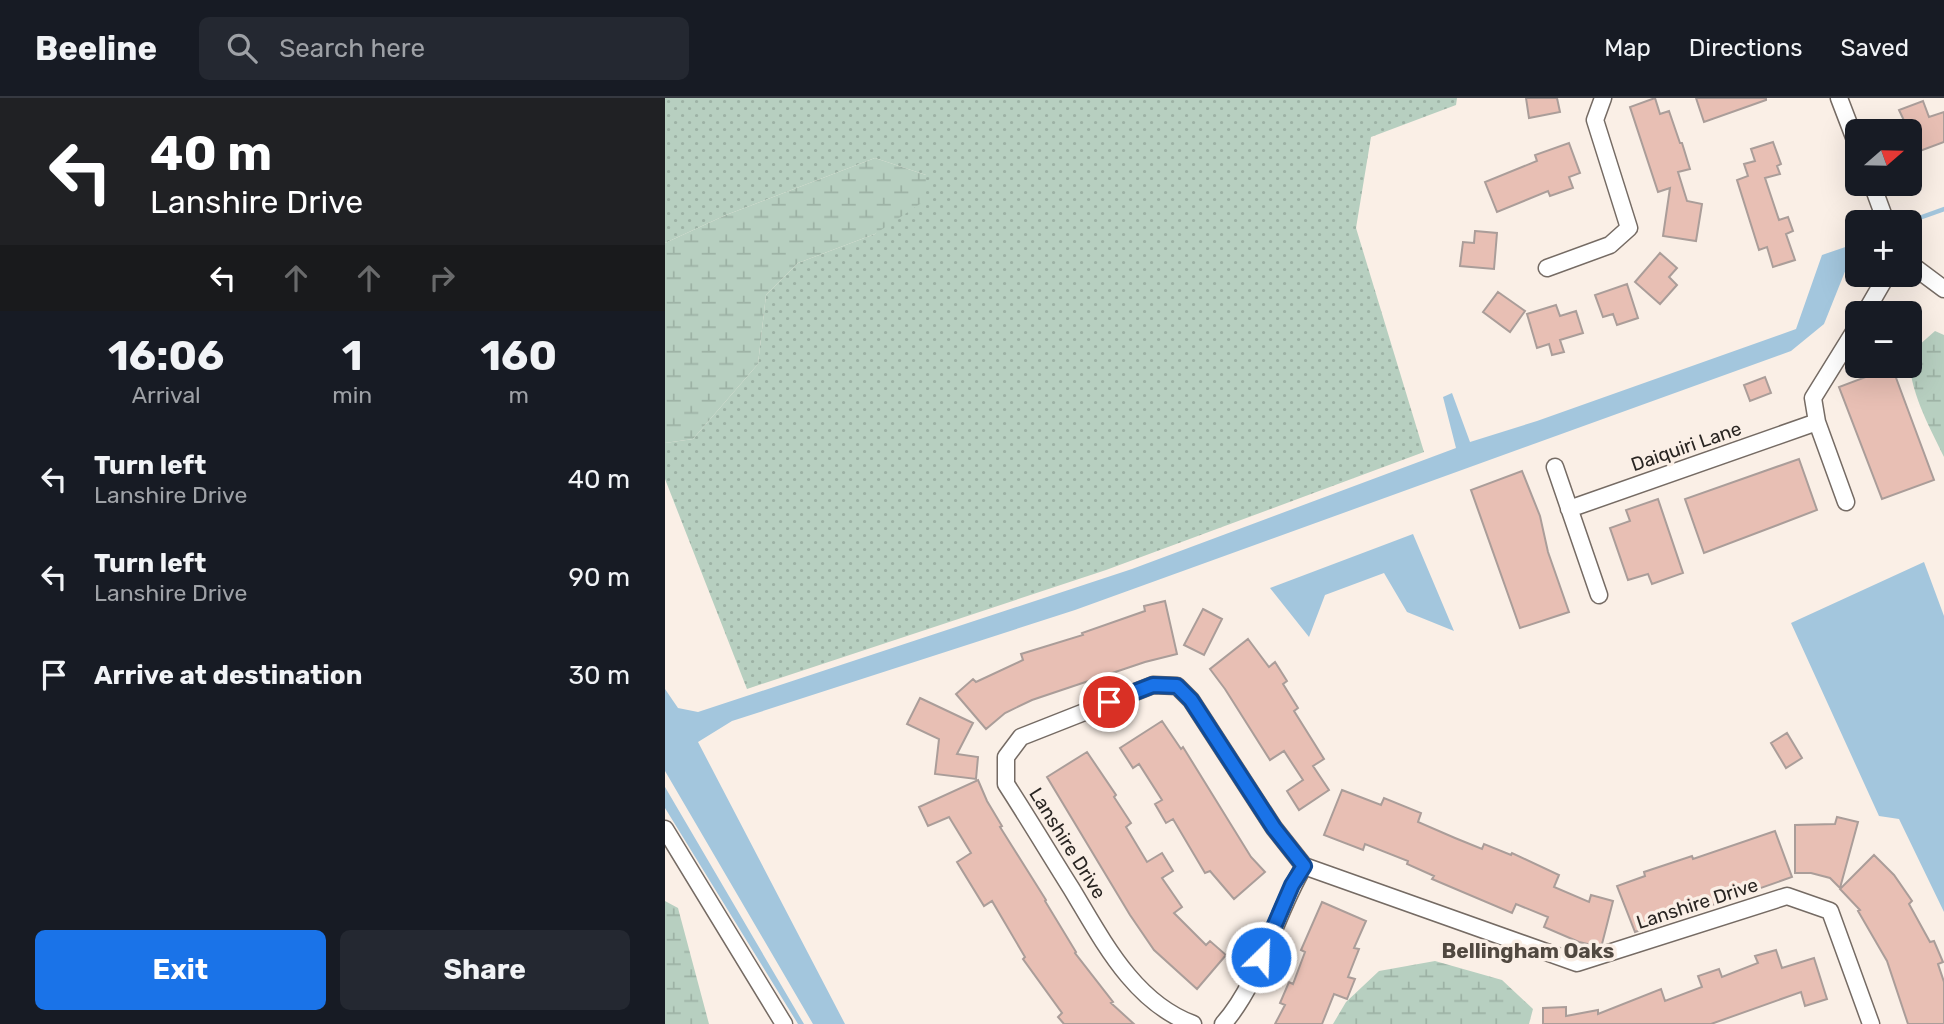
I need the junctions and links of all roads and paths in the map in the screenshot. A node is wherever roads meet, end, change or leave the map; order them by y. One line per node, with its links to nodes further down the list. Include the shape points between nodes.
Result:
1 (1603, 98): 4 (street, via 1595,120 1629,228 1610,245)
2 (1843, 99): 3 (street)
3 (1849, 119)
4 (1547, 268)
5 (1922, 273): 6 (street)
6 (1944, 289)
7 (1845, 346): 8 (street, via 1812,398)
8 (1817, 422): 10 (street); 11 (street, Daiquiri Lane)
9 (1555, 467): 11 (street)
10 (1846, 502)
11 (1570, 509): 12 (street)
12 (1599, 595)
13 (665, 829): 15 (street)
14 (1304, 866): 16 (street, Lanshire Drive, via 1177,686 1153,685 1021,737 1006,757 1006,783 1115,961 1174,1017); 17 (street, via 1239,1006); 18 (street, Lanshire Drive, via 1577,963 1787,896 1830,911)
15 (784, 1024)
16 (1193, 1024)
17 (1223, 1024)
18 (1871, 1024)

